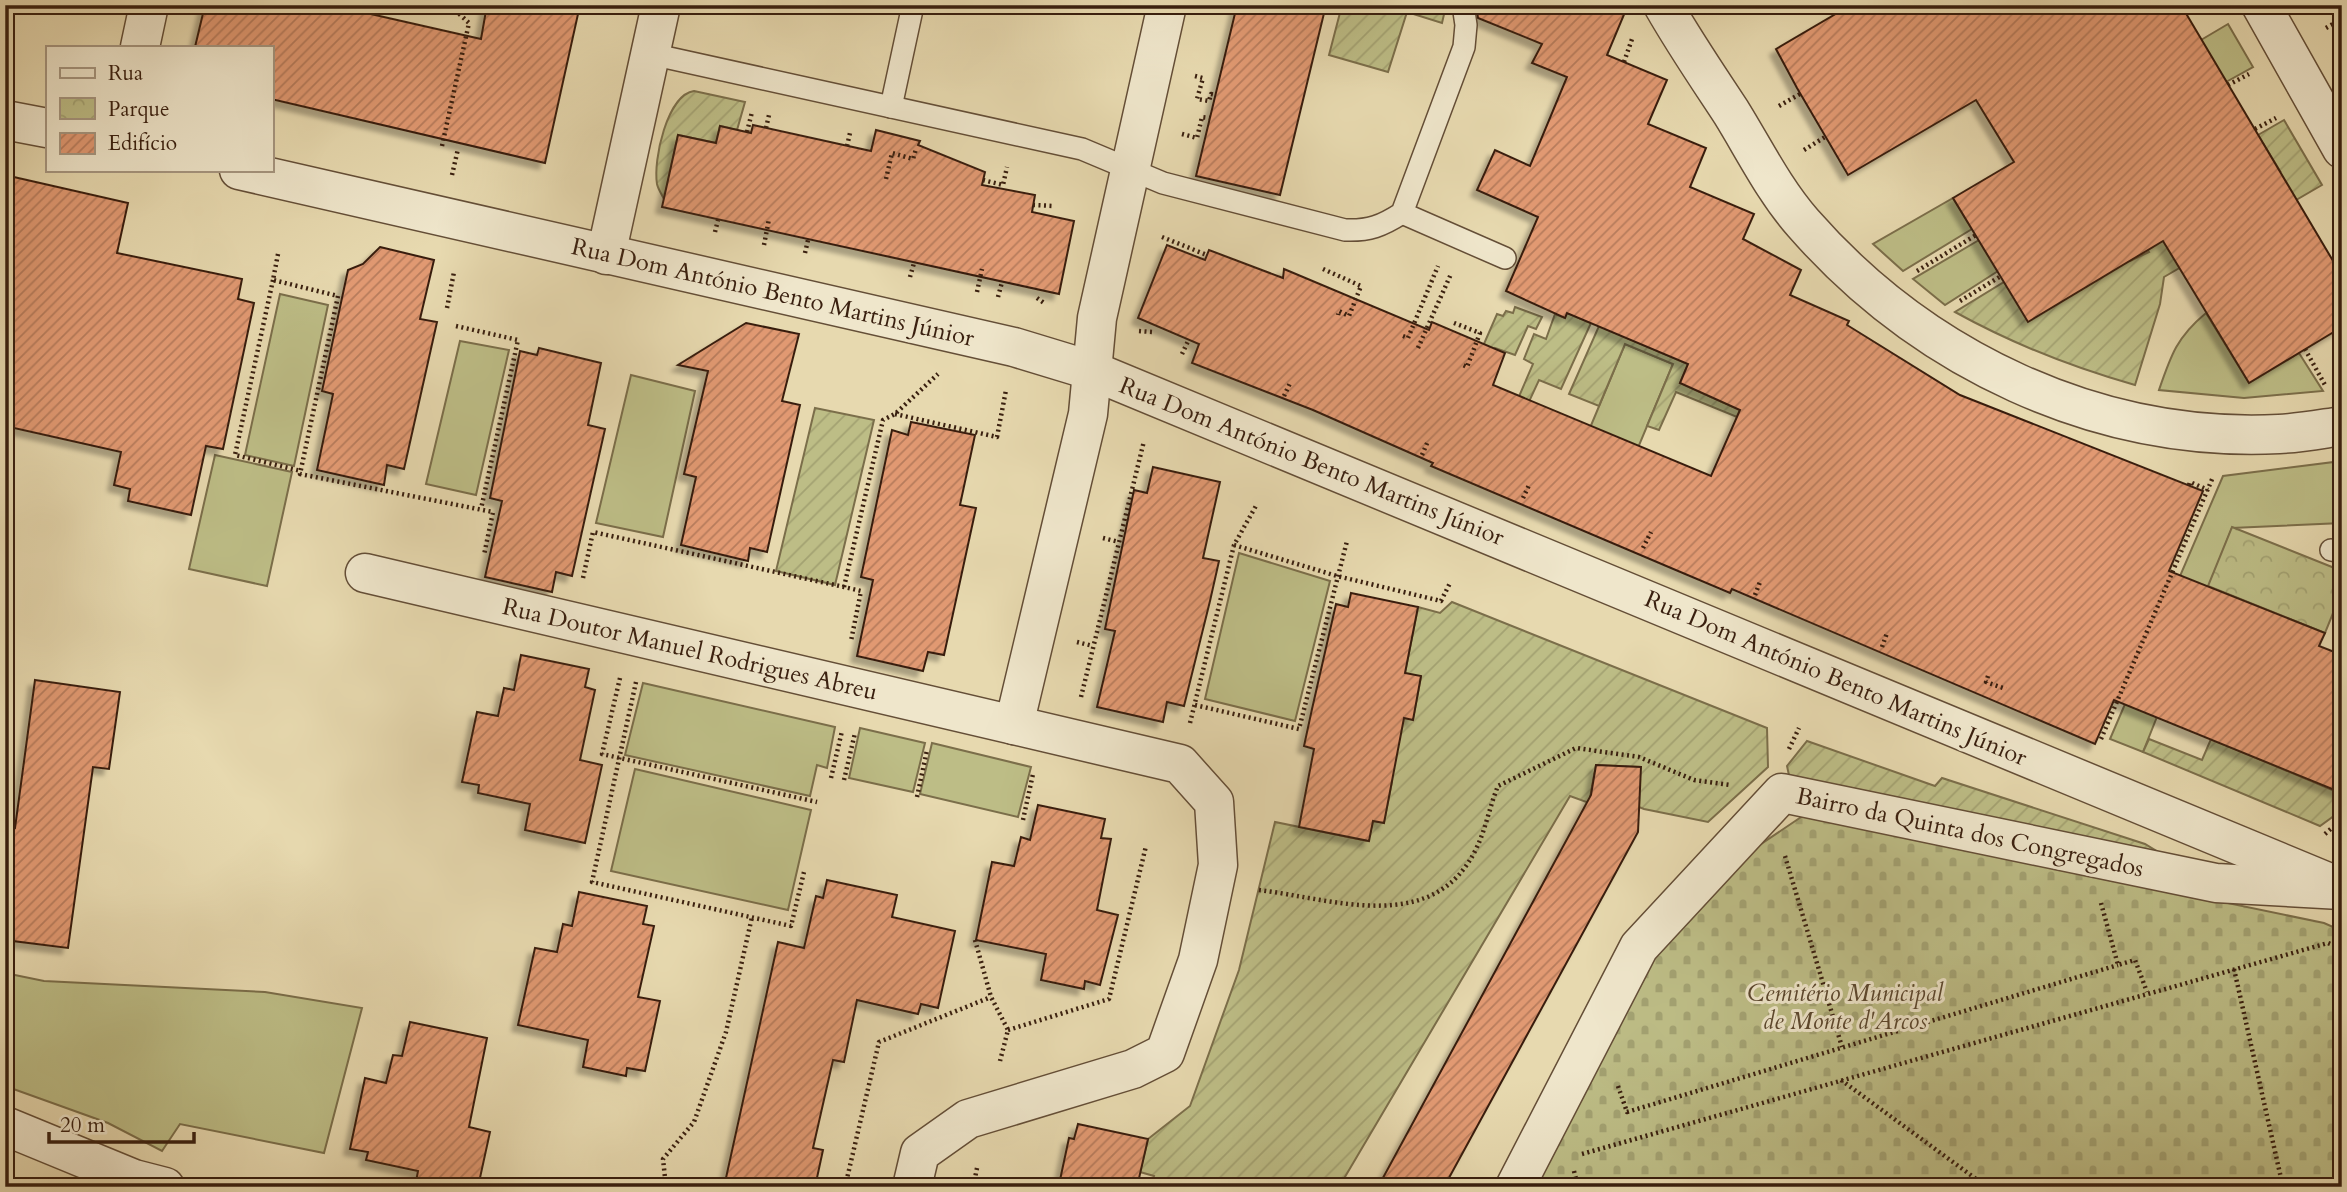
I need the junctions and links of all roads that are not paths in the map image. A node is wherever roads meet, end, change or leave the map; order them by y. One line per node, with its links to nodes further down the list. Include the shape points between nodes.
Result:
1 (149, 5): 8 (street)
2 (662, 5): 9 (street)
3 (913, 5): 10 (lane)
4 (1167, 5): 14 (street)
5 (1463, 5): 16 (lane, via 1464,47)
6 (1663, 5): 20 (street, via 1801,222 1900,316 1953,352 2055,400 2150,425 2279,434)
7 (2261, 5): 13 (street)
8 (140, 46)
9 (651, 54): 10 (lane); 17 (street)
10 (891, 107): 14 (lane, via 1082,149)
11 (5, 120): 12 (street)
12 (46, 128)
13 (2342, 149)
14 (1130, 168): 16 (lane, via 1163,183 1345,230 1366,231); 19 (street, via 1097,318)
15 (248, 172): 17 (street, Rua Dom António Bento Martins Júnior)
16 (1402, 213): 18 (lane)
17 (606, 255): 19 (street, Rua Dom António Bento Martins Júnior, via 1014,346)
18 (1505, 258)
19 (1093, 371): 22 (street, via 1088,414); 23 (street, Rua Dom António Bento Martins Júnior)
20 (2342, 426)
21 (365, 573): 22 (street, Rua Doutor Manuel Rodrigues Abreu)
22 (1014, 725): 26 (street, Rua Doutor Manuel Rodrigues Abreu, via 1180,764 1214,802 1218,865 1198,960 1165,1053 1133,1069 968,1119 920,1153)
23 (2342, 889): 27 (street, Bairro da Quinta dos Congregados, via 2216,883 1782,793 1639,947)
24 (5, 1126): 25 (street, via 134,1179)
25 (165, 1187)
26 (912, 1187)
27 (1515, 1187)

